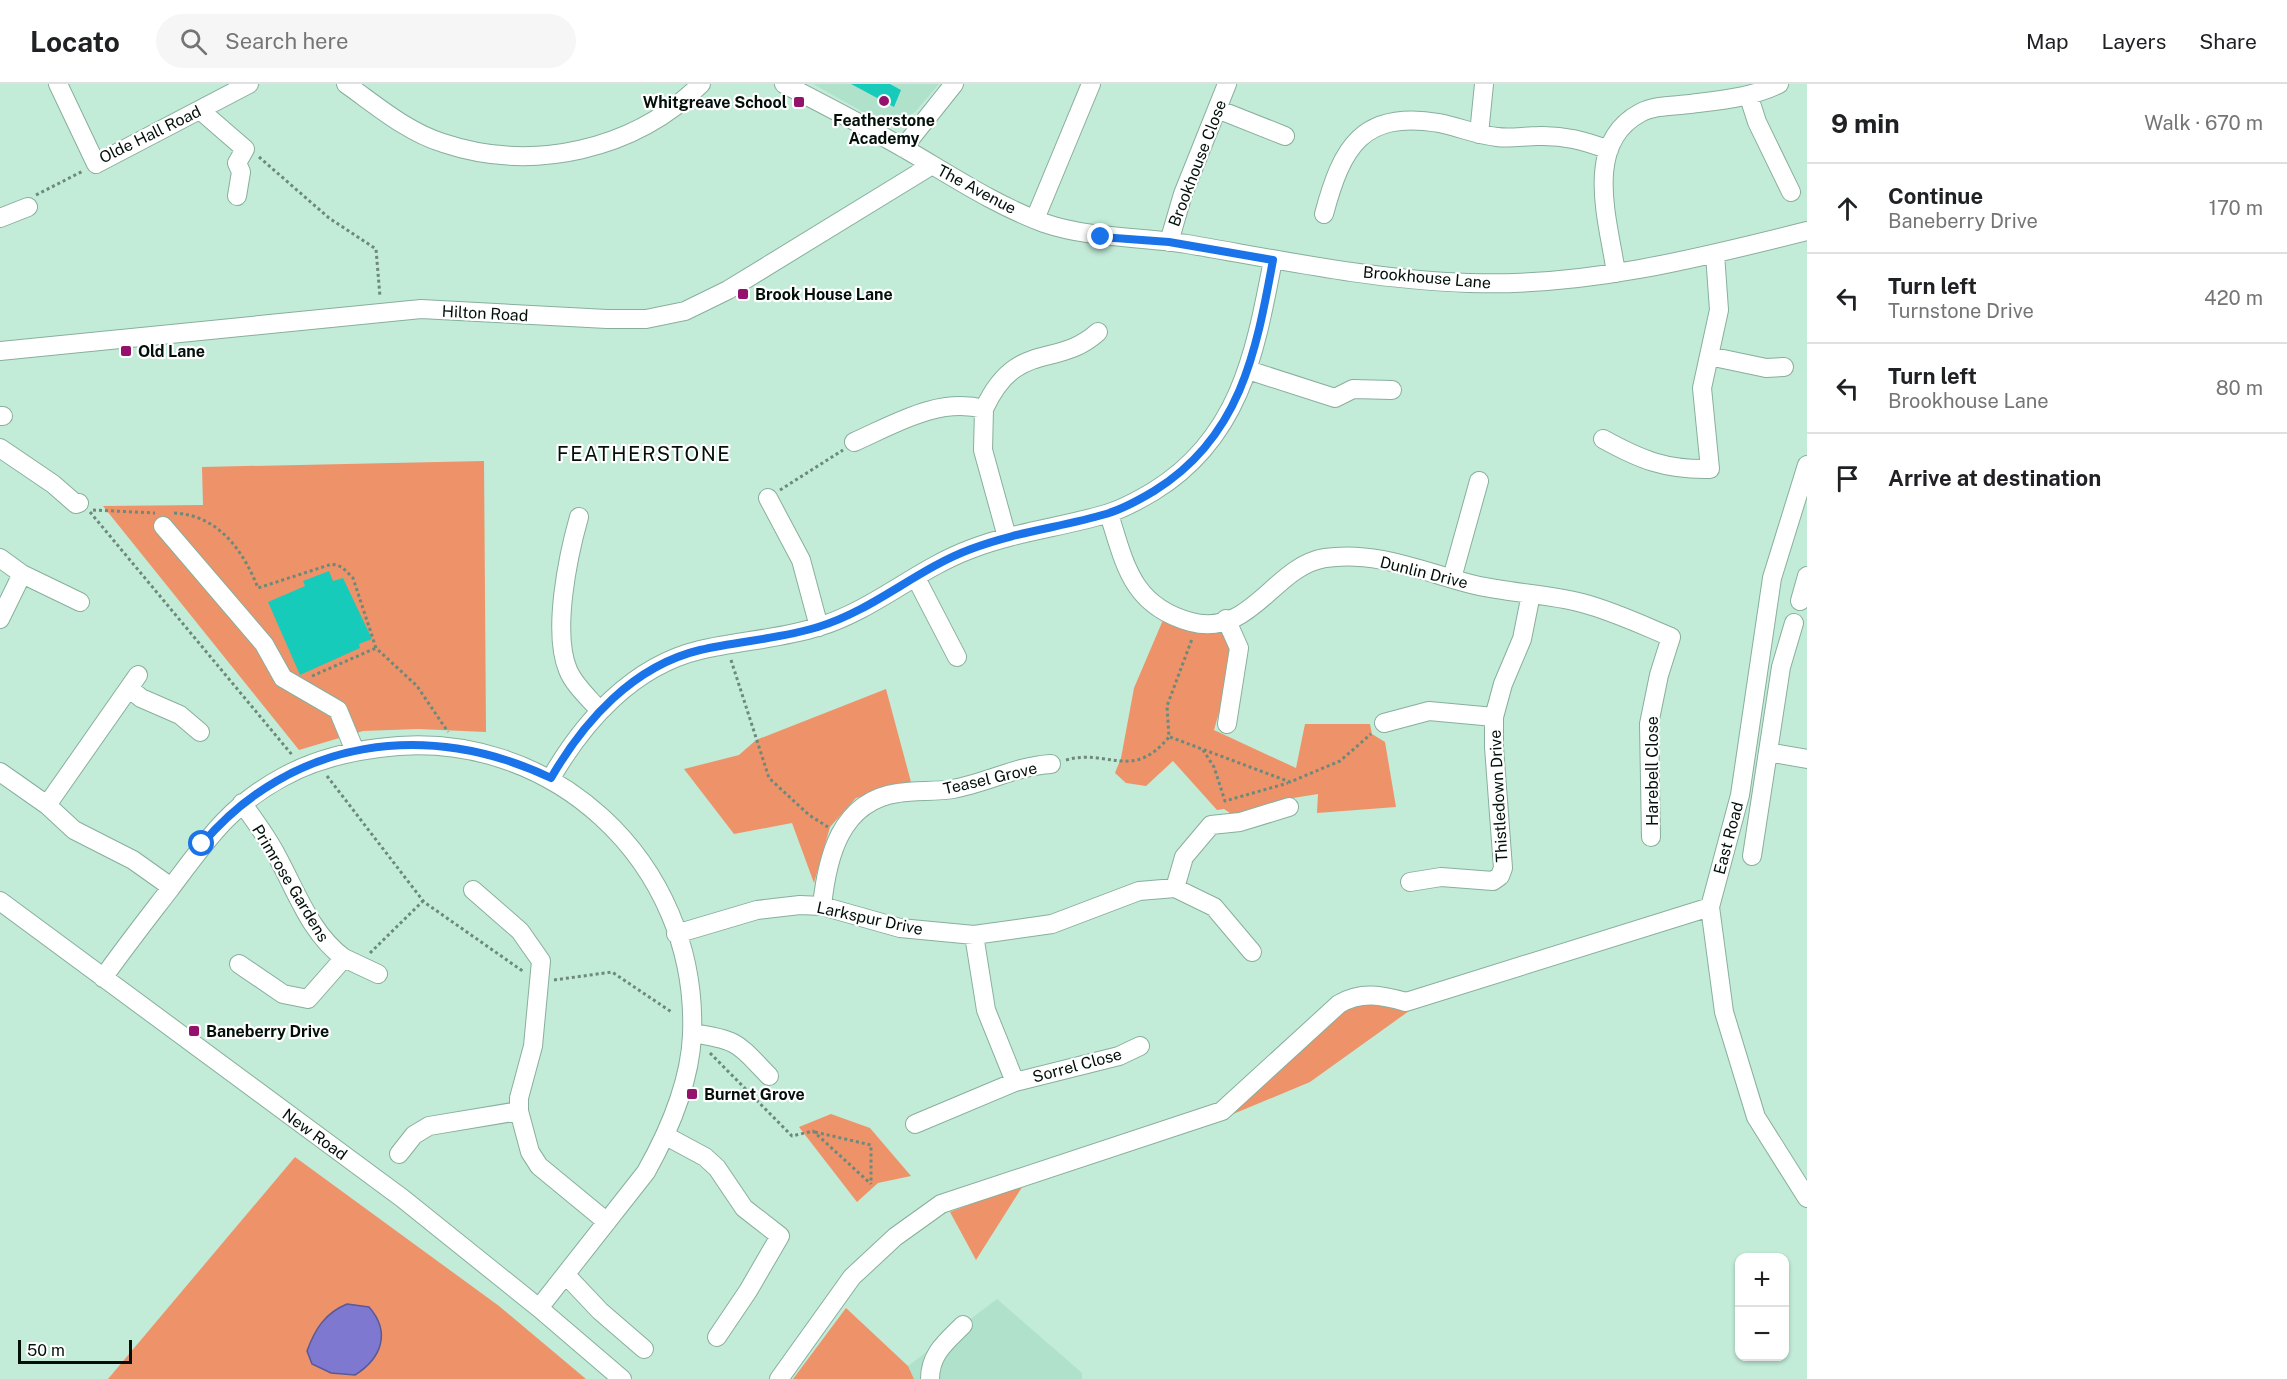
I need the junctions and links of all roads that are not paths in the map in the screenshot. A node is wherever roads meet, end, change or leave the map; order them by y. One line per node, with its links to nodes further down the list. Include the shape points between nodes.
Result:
1 (58, 84): 13 (street, Olde Hall Road, via 96,164)
2 (249, 84): 13 (street, Olde Hall Road)
3 (346, 84): 4 (street, via 418,133 443,144 549,156 588,149 641,129)
4 (701, 84)
5 (784, 84): 16 (street, The Avenue)
6 (954, 84): 16 (street)
7 (1091, 84): 24 (street)
8 (1227, 84): 12 (street, Brookhouse Close)
9 (1484, 84): 14 (street)
10 (1779, 84): 11 (street)
11 (1749, 97): 17 (street, via 1641,112 1618,132); 19 (street)
12 (1217, 109): 15 (street); 26 (street, Brookhouse Close, via 1183,194)
13 (200, 110): 20 (street, via 244,149 237,163 242,172)
14 (1479, 134): 17 (street, via 1498,138 1574,138); 22 (street, via 1418,120 1379,126 1349,148 1338,168)
15 (1285, 136)
16 (903, 148): 18 (street, The Avenue)
17 (1609, 150): 29 (street, via 1602,185)
18 (932, 165): 24 (street, The Avenue, via 979,193); 31 (street, Hilton Road, via 728,290 685,310 646,319 421,309)
19 (1791, 192)
20 (237, 196)
21 (28, 207): 23 (street)
22 (1324, 214)
23 (0, 218)
24 (1040, 221): 26 (street, Brookhouse Lane, via 1101,237)
25 (1807, 231): 27 (street, Brookhouse Lane)
26 (1169, 242): 28 (street, Brookhouse Lane)
27 (1715, 254): 29 (street, Brookhouse Lane); 32 (street, via 1719,310)
28 (1273, 260): 29 (street, Brookhouse Lane, via 1468,284); 34 (street)
29 (1616, 273)
30 (1098, 332): 36 (street, via 1073,348 1018,365 1006,375)
31 (0, 351)
32 (1709, 356): 33 (street, via 1766,368); 37 (street, via 1702,388 1710,469 1663,467)
33 (1784, 367)
34 (1248, 370): 35 (street, via 1335,398 1353,389); 44 (street, via 1232,408 1199,456 1159,487)
35 (1392, 390)
36 (984, 409): 38 (street, via 950,405); 48 (street, via 983,450)
37 (1603, 439)
38 (854, 442)
39 (0, 448): 43 (street)
40 (1807, 465): 47 (street, East Road)
41 (1479, 481): 53 (street)
42 (768, 498): 60 (street, via 801,560)
43 (79, 503)
44 (1109, 514): 48 (street); 58 (street, Dunlin Drive, via 1123,560 1145,599 1169,614 1197,623)
45 (163, 517): 68 (street, via 291,684 338,710)
46 (579, 517): 63 (street, via 566,575 563,654 568,671)
47 (1799, 522): 85 (street, East Road, via 1772,578 1740,795)
48 (1007, 537): 52 (street, via 954,555)
49 (0, 558): 50 (street)
50 (22, 574): 56 (street); 57 (street)
51 (1807, 576): 55 (street)
52 (916, 578): 60 (street, via 861,611); 62 (street)
53 (1452, 578): 54 (street, Dunlin Drive); 58 (street, Dunlin Drive, via 1389,561 1323,558 1291,572 1249,610)
54 (1531, 594): 61 (street, Dunlin Drive, via 1584,603); 64 (street, Thistledown Drive, via 1522,639)
55 (1800, 601)
56 (80, 602)
57 (0, 619)
58 (1226, 619): 66 (street, via 1239,648)
59 (1794, 623): 69 (street, via 1781,667)
60 (819, 627): 63 (street, via 672,659 637,680)
61 (1671, 637): 77 (street, Harebell Close, via 1649,724)
62 (957, 657)
63 (600, 711): 73 (street)
64 (1494, 717): 65 (street, via 1429,711); 79 (street, Thistledown Drive, via 1503,868 1500,876 1493,880 1441,877)
65 (1384, 723)
66 (1227, 724)
67 (200, 732): 75 (street, via 180,715 141,698 133,682)
68 (355, 751): 73 (street, via 406,744 455,747 501,757); 74 (street, via 309,765)
69 (1768, 752): 70 (street); 78 (street)
70 (1807, 759)
71 (1051, 764): 84 (street, Teasel Grove, via 1027,766 953,789 897,793 861,810 840,834 828,863)
72 (0, 772): 75 (street)
73 (551, 778): 86 (street, via 627,841 654,881)
74 (242, 803): 80 (street, via 202,844); 89 (street, Primrose Gardens, via 278,856 319,934)
75 (47, 805): 80 (street, via 74,831 133,860)
76 (1289, 807): 81 (street, via 1239,822 1211,825 1184,857)
77 (1651, 837)
78 (1752, 856)
79 (1410, 882)
80 (171, 887): 92 (street)
81 (1175, 888): 87 (street, Larkspur Drive, via 1139,891 1052,924); 88 (street, via 1214,907)
82 (473, 890): 97 (street, via 520,932 541,961 533,1046)
83 (0, 901): 92 (street, New Road)
84 (822, 906): 86 (street, Larkspur Drive, via 757,910); 87 (street, Larkspur Drive, via 900,928)
85 (1710, 907): 101 (street, East Road, via 1724,1012 1756,1117); 109 (street, via 1406,1002 1381,995 1352,996 1222,1111 940,1204 895,1237 852,1277)
86 (676, 934): 93 (street, via 689,986)
87 (974, 935): 96 (street, Sorrel Close, via 986,1010)
88 (1251, 952)
89 (344, 958): 90 (street, via 308,999 283,994); 91 (street, Primrose Gardens)
90 (239, 964)
91 (378, 974)
92 (103, 978): 104 (street, New Road, via 402,1198)
93 (692, 1033): 95 (street, via 738,1044); 99 (street, via 689,1064)
94 (1140, 1046): 96 (street, Sorrel Close, via 1119,1056)
95 (769, 1076)
96 (1015, 1082): 98 (street, Sorrel Close)
97 (519, 1111): 100 (street, via 429,1126 414,1135); 102 (street, via 530,1152 539,1166)
98 (915, 1124)
99 (666, 1136): 102 (street, via 646,1172); 106 (street, via 705,1157 744,1208 780,1236)
100 (399, 1154)
101 (1807, 1198)
102 (607, 1222): 103 (street)
103 (566, 1275): 104 (street); 107 (street)
104 (539, 1308): 108 (street, New Road)
105 (963, 1325): 110 (street, via 936,1352)
106 (717, 1337)
107 (644, 1349)
108 (622, 1379)
109 (779, 1379)
110 (930, 1379)

